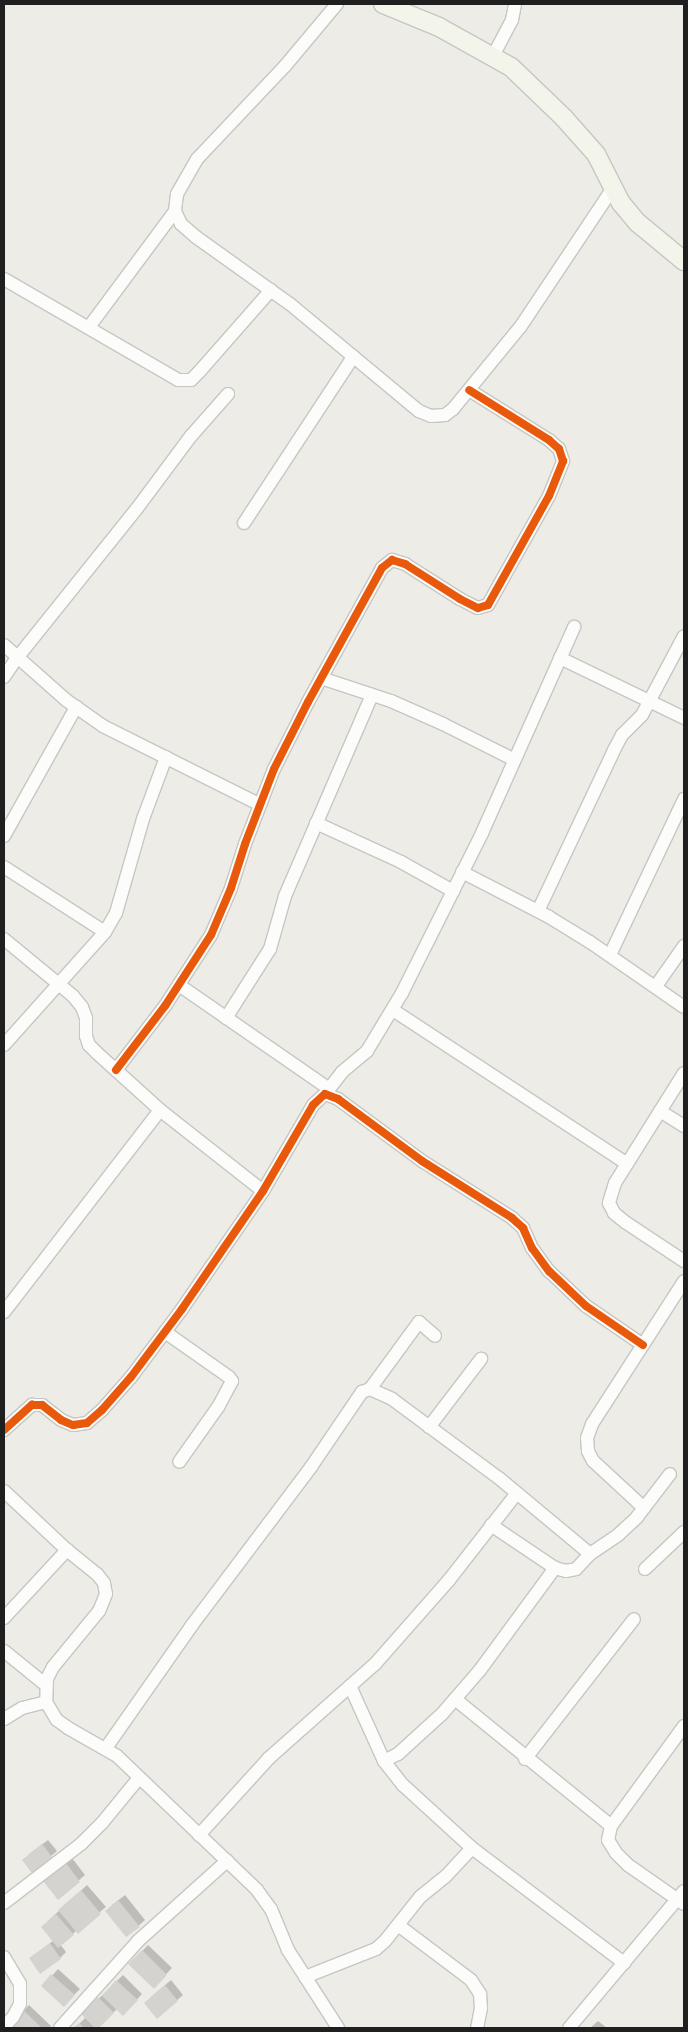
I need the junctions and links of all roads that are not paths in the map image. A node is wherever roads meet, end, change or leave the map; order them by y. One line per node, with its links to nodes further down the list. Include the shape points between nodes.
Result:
1 (337, 4): 6 (street, via 197,159 177,194)
2 (383, 4): 4 (street)
3 (515, 4): 4 (street, via 512,20)
4 (493, 56): 5 (street, via 511,67 564,118 596,154)
5 (613, 188): 7 (street, via 638,223); 12 (street, via 521,326)
6 (175, 211): 9 (street, via 181,224 196,237); 10 (street)
7 (684, 261)
8 (4, 279): 10 (street)
9 (271, 290): 10 (street, via 191,380 178,380 162,372); 11 (street)
10 (90, 327)
11 (353, 357): 12 (street, via 418,411 431,416 445,415); 14 (street)
12 (469, 390): 21 (street, via 559,449 563,461 549,496 488,605 478,608 469,604 405,564 392,560 382,568)
13 (228, 394): 18 (street, via 191,436)
14 (244, 524)
15 (574, 627): 19 (street)
16 (684, 636): 23 (street)
17 (4, 645): 18 (street)
18 (17, 658): 20 (street); 24 (street)
19 (560, 658): 23 (street); 27 (street)
20 (4, 677)
21 (321, 678): 22 (street); 29 (street)
22 (372, 695): 27 (street, via 444,724); 30 (street)
23 (649, 701): 25 (street); 35 (street, via 614,750)
24 (76, 707): 26 (street, via 104,726); 31 (street)
25 (684, 718)
26 (166, 757): 29 (street); 36 (street, via 143,819 116,913)
27 (515, 760): 33 (street)
28 (684, 800): 39 (street)
29 (259, 804): 41 (street, via 231,888 214,927)
30 (316, 823): 34 (street, via 401,862); 45 (street, via 285,896 270,949)
31 (4, 836)
32 (4, 867): 36 (street)
33 (462, 872): 34 (street); 35 (street)
34 (453, 891): 44 (street)
35 (538, 911): 39 (street)
36 (106, 932): 40 (street)
37 (4, 939): 40 (street)
38 (684, 946): 42 (street)
39 (610, 955): 42 (street)
40 (60, 984): 46 (street); 47 (street, via 82,1007 89,1045)
41 (179, 985): 45 (street); 47 (street)
42 (656, 986): 43 (street)
43 (684, 1007)
44 (392, 1010): 49 (street, via 367,1050 342,1072); 53 (street)
45 (226, 1018): 49 (street)
46 (4, 1045)
47 (116, 1070): 50 (street)
48 (684, 1073): 51 (street)
49 (327, 1092): 54 (street, via 313,1105); 60 (street, via 422,1161 512,1218 523,1228 535,1254 549,1272 586,1306)
50 (160, 1110): 54 (street); 57 (street)
51 (660, 1111): 52 (street); 53 (street)
52 (684, 1126)
53 (627, 1164): 55 (street, via 610,1193 611,1208 637,1231)
54 (263, 1191): 58 (street)
55 (684, 1261)
56 (684, 1281): 60 (street)
57 (4, 1312)
58 (165, 1332): 64 (street, via 131,1377 86,1424 73,1425 42,1405 32,1405); 65 (street, via 232,1381 218,1407)
59 (435, 1336): 62 (street, via 419,1322)
60 (643, 1345): 69 (street, via 592,1424 587,1438 593,1461)
61 (481, 1359): 63 (street)
62 (370, 1389): 63 (street, via 392,1399); 85 (street, via 355,1400 311,1467 192,1625)
63 (429, 1427): 68 (street)
64 (4, 1430)
65 (178, 1462)
66 (670, 1474): 69 (street)
67 (4, 1491): 72 (street)
68 (517, 1493): 70 (street); 73 (street)
69 (644, 1508): 73 (street, via 627,1527)
70 (492, 1526): 74 (street); 80 (street, via 381,1657)
71 (684, 1532): 75 (street)
72 (67, 1550): 76 (street); 79 (street, via 97,1574 104,1583 106,1594 99,1611 53,1667)
73 (590, 1554): 74 (street, via 576,1569)
74 (555, 1568): 81 (street)
75 (645, 1569)
76 (4, 1618)
77 (634, 1619): 86 (street)
78 (4, 1651): 79 (street)
79 (46, 1685): 82 (street)
80 (350, 1686): 87 (street); 90 (street, via 269,1758)
81 (455, 1699): 86 (street); 87 (street, via 427,1730 398,1754)
82 (46, 1702): 83 (street, via 22,1708); 85 (street, via 57,1720)
83 (4, 1719)
84 (684, 1726): 89 (street)
85 (106, 1748): 88 (street)
86 (525, 1759): 89 (street)
87 (384, 1761): 91 (street, via 403,1785)
88 (139, 1778): 90 (street); 94 (street, via 81,1844)
89 (611, 1826): 93 (street, via 608,1840 616,1853 628,1865)
90 (199, 1835): 92 (street)
91 (472, 1848): 95 (street, via 446,1876 420,1897); 97 (street)
92 (227, 1861): 98 (street, via 271,1909 288,1950); 100 (street, via 138,1941)
93 (682, 1898): 97 (street)
94 (4, 1903)
95 (398, 1925): 98 (street, via 376,1949); 102 (street, via 471,1980 480,1994 482,2008)
96 (4, 1957): 99 (street, via 20,1984 20,2004)
97 (624, 1963): 103 (street)
98 (305, 1977): 101 (street)
99 (4, 2027)
100 (60, 2028)
101 (338, 2028)
102 (477, 2028)
103 (569, 2028)

